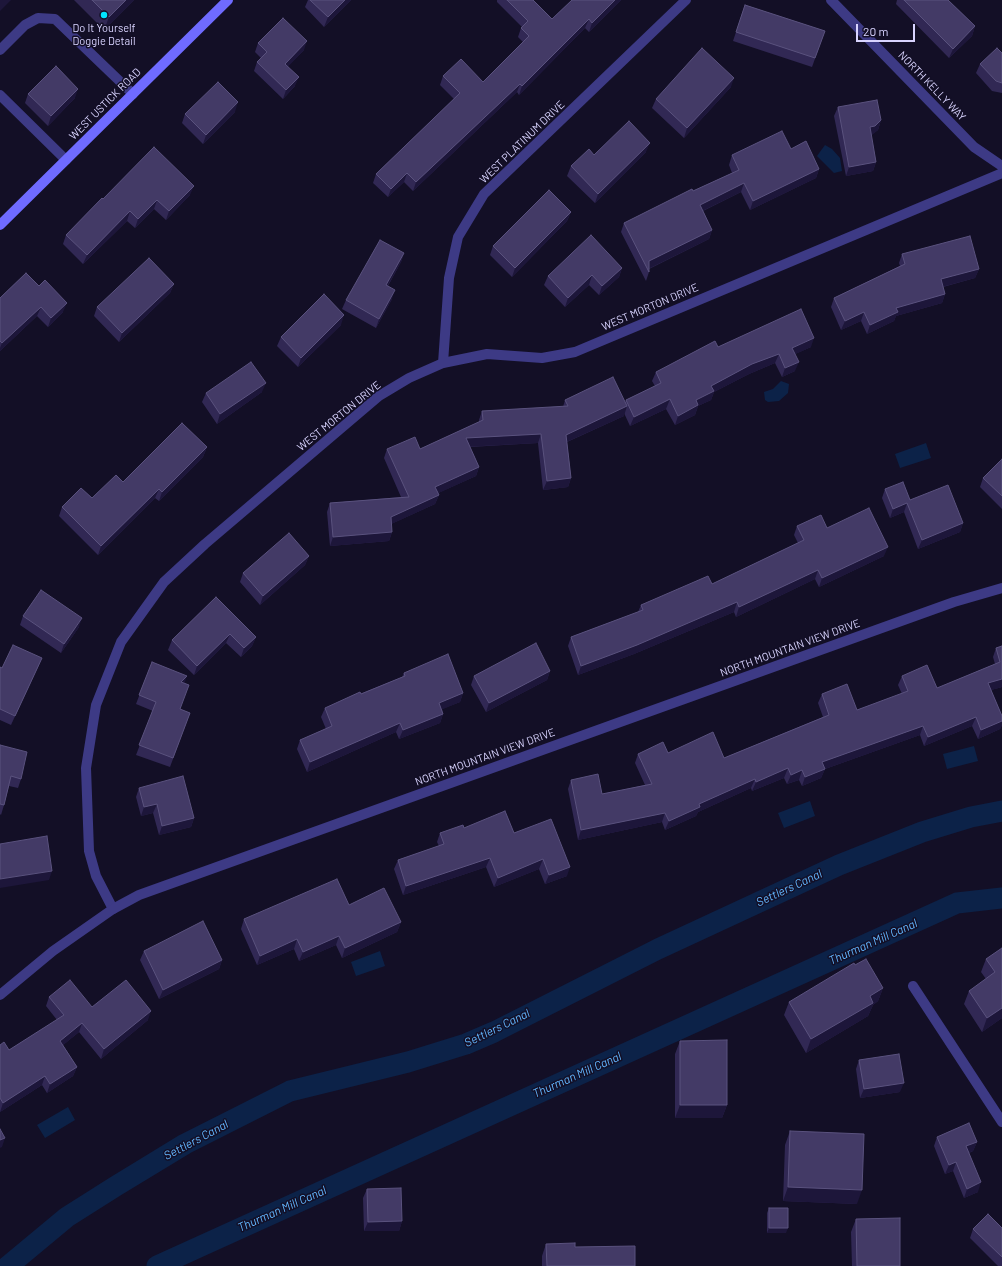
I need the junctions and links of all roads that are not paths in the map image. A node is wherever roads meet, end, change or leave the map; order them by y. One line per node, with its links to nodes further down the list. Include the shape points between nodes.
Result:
1 (228, 0): 5 (main road, WEST USTICK ROAD)
2 (686, 0): 11 (street, WEST PLATINUM DRIVE, via 484,194 458,237 449,278)
3 (838, 2): 8 (street, NORTH KELLY WAY, via 974,146)
4 (0, 50): 5 (street, via 25,25 38,18 55,19)
5 (133, 94): 7 (main road, WEST USTICK ROAD)
6 (0, 95): 7 (street)
7 (66, 160): 10 (main road, WEST USTICK ROAD)
8 (1002, 166)
9 (1002, 173): 11 (street, WEST MORTON DRIVE, via 575,352 542,358 487,354)
10 (0, 225)
11 (443, 363): 13 (street, WEST MORTON DRIVE, via 409,378 379,396 211,539 164,582 121,642 96,705 86,768 89,851 96,876)
12 (1002, 588): 13 (street, NORTH MOUNTAIN VIEW DRIVE, via 954,602 139,895)
13 (113, 909): 15 (street, NORTH MOUNTAIN VIEW DRIVE, via 53,951)
14 (913, 986): 16 (street)
15 (0, 995)
16 (1002, 1122)

